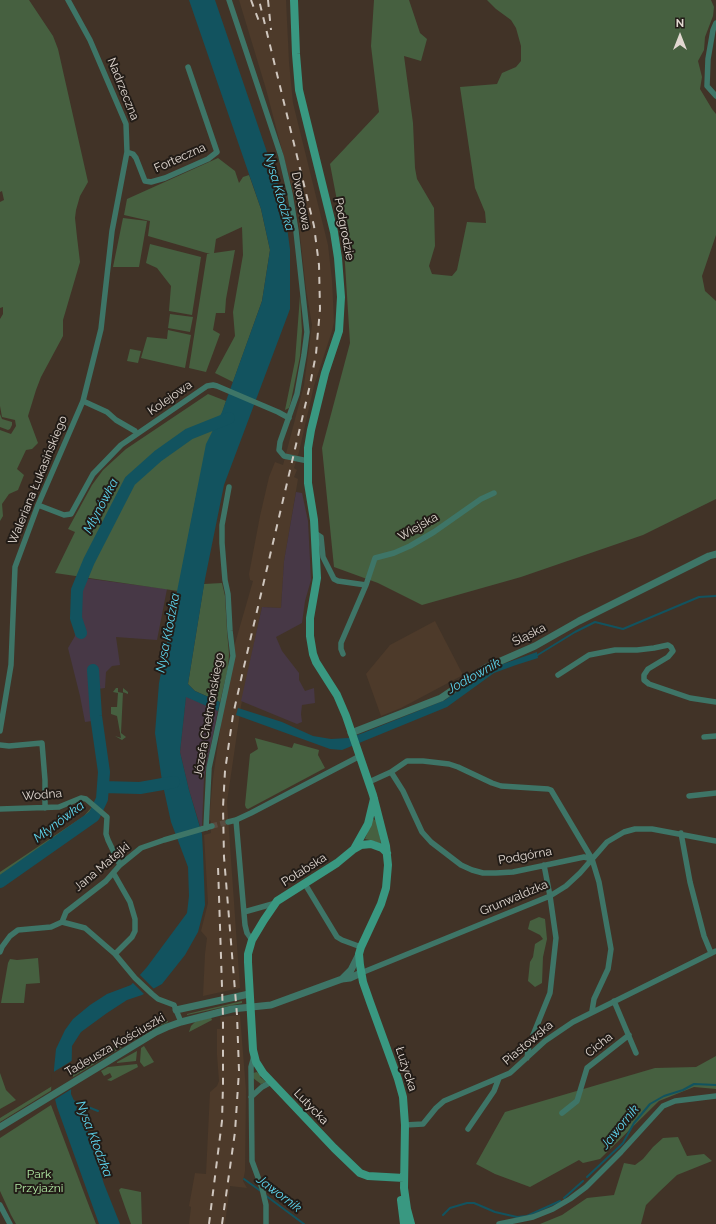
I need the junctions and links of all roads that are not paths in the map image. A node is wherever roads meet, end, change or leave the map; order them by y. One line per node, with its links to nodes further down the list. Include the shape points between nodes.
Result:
1 (68, 0): 7 (street, Nadrzeczna, via 90,40 124,118 128,137)
2 (229, 0): 10 (street, Dworcowa, via 281,156 296,231 307,332 298,394)
3 (294, 0): 12 (main road, Podgrodzie, via 299,90 335,237 341,297 339,331 325,372 309,441)
4 (716, 24): 6 (street, via 708,59 707,86)
5 (188, 67): 7 (street, Forteczna, via 217,152 208,159 151,182 145,181 136,158)
6 (716, 96)
7 (127, 152): 8 (street, Nadrzeczna, via 112,232)
8 (109, 264): 9 (street, Waleriana Łukasińskiego, via 101,329)
9 (83, 401): 11 (street, via 107,412); 15 (street, Waleriana Łukasińskiego)
10 (289, 418): 11 (street, Kolejowa, via 213,385 207,386); 12 (street, Dworcowa, via 279,450 284,456)
11 (137, 434): 15 (street, Kolejowa, via 121,445 93,474 71,514 64,515)
12 (308, 461): 16 (main road, Podgrodzie, via 308,488)
13 (229, 487): 38 (street, Józefa Chełmońskiego, via 222,543 233,656 209,768)
14 (494, 493): 18 (street, Wiejska, via 410,546 375,558)
15 (38, 505): 22 (street, Waleriana Łukasińskiego, via 15,567 11,665)
16 (315, 533): 18 (street, via 321,537 323,557 334,579); 23 (main road, Podgrodzie, via 317,578 310,624 312,648 318,666 342,706)
17 (716, 554): 23 (street, Śląska, via 586,617 535,646 487,667 441,698)
18 (366, 585): 19 (street, Wiejska, via 342,643)
19 (343, 654)
20 (558, 675): 21 (street, via 589,655 668,645 673,651 648,669 644,680 690,698)
21 (716, 702)
22 (0, 731)
23 (352, 734): 27 (main road, Podgrodzie)
24 (716, 736): 25 (street)
25 (704, 737)
26 (0, 745): 33 (street, via 42,743)
27 (360, 756): 29 (main road); 35 (street)
28 (391, 772): 29 (street); 43 (street, via 408,761 438,762 458,766 501,786 548,788); 45 (street, Podgórna, via 403,790 422,832 461,865 483,873 496,873)
29 (369, 782): 32 (main road)
30 (716, 793): 31 (street)
31 (689, 796)
32 (374, 798): 41 (main road, Połabska, via 368,824); 42 (main road)
33 (45, 808): 34 (street, Wodna); 44 (street, Wodna, via 65,806 81,798 86,799 106,817 106,834)
34 (0, 809)
35 (236, 820): 36 (street); 50 (street)
36 (228, 822)
37 (212, 826): 38 (street, Jana Matejki)
38 (203, 828): 44 (street, Jana Matejki, via 142,848)
39 (681, 833): 40 (street, Grunwaldzka); 43 (street, Grunwaldzka, via 644,828 630,830 612,839); 55 (street, via 704,936)
40 (716, 841)
41 (354, 849): 42 (main road, via 371,844); 47 (main road, Połabska, via 341,861)
42 (387, 853): 53 (main road, via 388,869 384,892)
43 (592, 858): 45 (street, Podgórna, via 584,857); 48 (street, Grunwaldzka, via 566,886); 63 (street, via 611,949 608,969 594,999)
44 (120, 865): 46 (street, Jana Matejki)
45 (544, 865): 48 (street)
46 (114, 874): 51 (street, Jana Matejki, via 66,912); 56 (street, via 130,902 135,919 132,937)
47 (305, 884): 49 (main road, Połabska); 53 (street, via 337,937)
48 (550, 896): 57 (street, Grunwaldzka); 68 (street, via 556,938 550,993 529,1045)
49 (276, 903): 50 (street); 52 (main road, Połabska)
50 (244, 912): 52 (street, via 247,933)
51 (62, 922): 54 (street, via 51,927 18,930 10,936); 56 (street, via 85,928)
52 (252, 940): 59 (main road, Połabska, via 248,954)
53 (360, 950): 57 (main road, Łużycka); 58 (street, Grunwaldzka, via 352,970)
54 (0, 952)
55 (713, 952): 60 (street, Piastowska)
56 (115, 954): 62 (street, via 152,994 174,1005)
57 (361, 973): 58 (street, Grunwaldzka); 74 (main road, Łużycka, via 401,1089)
58 (342, 979): 61 (street, Grunwaldzka, via 271,1005)
59 (249, 994): 61 (main road, Połabska); 62 (street, Tadeusza Kościuszki)
60 (614, 1001): 63 (street, Piastowska); 65 (street)
61 (250, 1007): 64 (street, Tadeusza Kościuszki); 67 (main road, Lutycka)
62 (176, 1010): 64 (street)
63 (592, 1011): 68 (street, Piastowska, via 559,1031)
64 (181, 1022): 75 (street, Tadeusza Kościuszki, via 156,1032)
65 (629, 1035): 66 (street); 73 (street, Cicha, via 587,1068 577,1101)
66 (636, 1053)
67 (254, 1056): 70 (main road, Lutycka); 72 (street, via 251,1067)
68 (527, 1058): 69 (street, Piastowska, via 510,1073)
69 (499, 1078): 74 (street, Piastowska, via 444,1101 423,1124); 76 (street, via 494,1091)
70 (271, 1082): 72 (street); 77 (main road, Lutycka, via 360,1173 368,1176)
71 (716, 1096): 84 (street, via 674,1101 663,1106 586,1187 570,1199 533,1217)
72 (251, 1098): 81 (street, via 252,1161 265,1200)
73 (562, 1113)
74 (405, 1125): 77 (main road, Łużycka)
75 (0, 1127)
76 (468, 1129)
77 (404, 1178): 78 (main road, Łużycka)
78 (404, 1188): 82 (main road, via 401,1208); 83 (main road)
79 (0, 1205): 80 (street)
80 (10, 1224)
81 (266, 1224)
82 (404, 1224)
83 (411, 1224)
84 (499, 1224)

